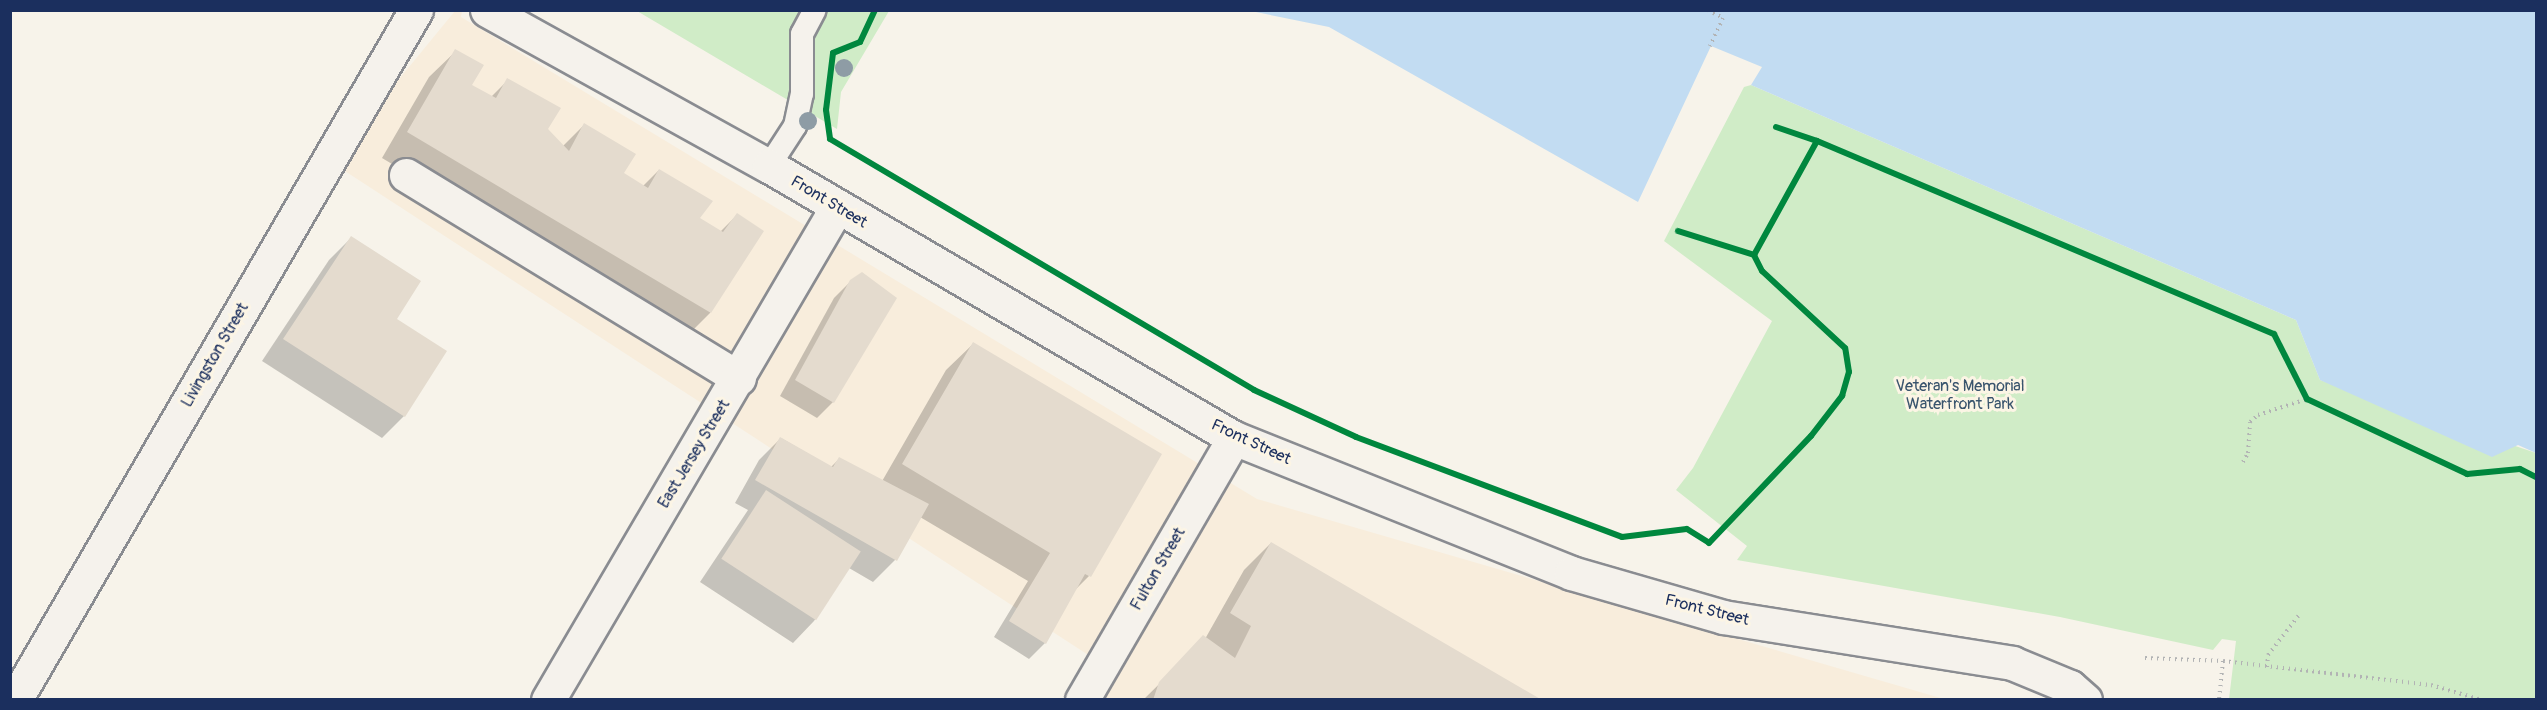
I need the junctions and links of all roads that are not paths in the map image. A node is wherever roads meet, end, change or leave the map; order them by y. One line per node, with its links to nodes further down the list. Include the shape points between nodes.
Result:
1 (416, 10): 9 (street, Livingston Street)
2 (488, 10): 4 (street, Front Street)
3 (815, 10): 4 (lane, via 802,34 802,93 795,126)
4 (769, 166): 6 (street, Front Street)
5 (406, 175): 7 (street)
6 (837, 207): 7 (street, East Jersey Street); 8 (street, Front Street)
7 (740, 378): 10 (street, East Jersey Street)
8 (1234, 438): 11 (street, Fulton Street); 12 (street, Front Street, via 1571,573 1723,617 2012,663 2070,687)
9 (15, 699)
10 (548, 699)
11 (1082, 699)
12 (2085, 699)

